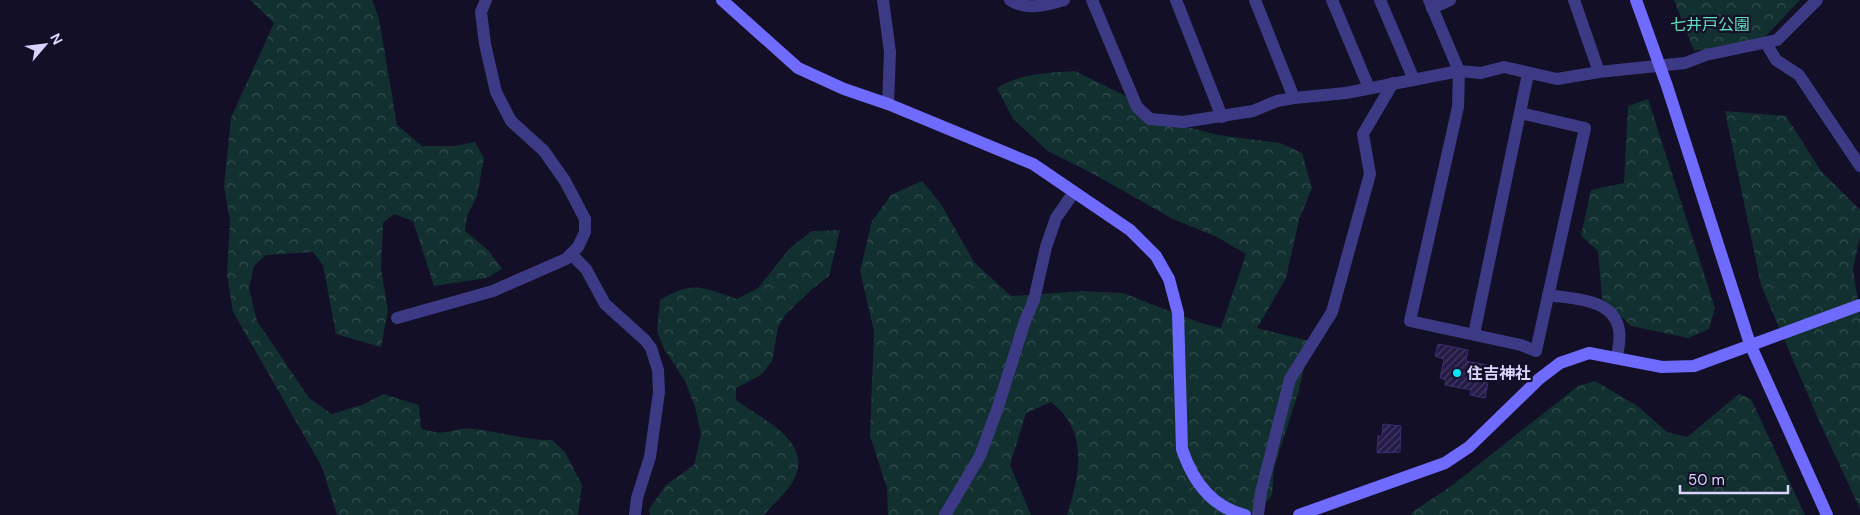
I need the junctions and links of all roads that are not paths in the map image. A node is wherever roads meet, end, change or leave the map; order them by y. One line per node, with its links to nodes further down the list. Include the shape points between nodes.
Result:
1 (486, 0): 29 (street, via 481,12 496,92 511,121 544,151 585,219 585,232)
2 (722, 0): 24 (street, via 798,68)
3 (883, 0): 24 (street, via 890,52)
4 (1010, 0): 5 (street, via 1017,5 1047,6)
5 (1064, 0)
6 (1092, 0): 26 (street, via 1136,107 1150,119 1183,122)
7 (1176, 0): 26 (street)
8 (1255, 0): 23 (street)
9 (1332, 0): 22 (street)
10 (1380, 0): 20 (street)
11 (1450, 0): 15 (street)
12 (1574, 0): 18 (street)
13 (1636, 0): 34 (street)
14 (1817, 0): 16 (street, via 1777,40)
15 (1431, 4): 17 (street)
16 (1766, 43): 18 (street, via 1706,55 1685,63); 27 (street, via 1776,60 1799,75)
17 (1459, 71): 19 (street, via 1481,73 1504,67); 20 (street); 33 (street, via 1458,106 1410,321)
18 (1599, 72): 19 (street, via 1557,79)
19 (1528, 74): 25 (street)
20 (1414, 80): 21 (street)
21 (1394, 83): 22 (street); 39 (street, via 1362,134 1370,174 1332,312 1290,380)
22 (1368, 88): 23 (street)
23 (1294, 98): 26 (street)
24 (888, 104): 28 (street, via 1033,164)
25 (1520, 113): 30 (street, via 1585,128); 33 (street)
26 (1222, 117)
27 (1860, 166)
28 (1074, 192): 37 (street, via 1056,218 1034,300 980,456); 38 (street, via 1130,230 1156,256 1169,279 1178,313 1182,449 1189,469 1202,488 1219,503)
29 (571, 254): 32 (street, via 493,291); 36 (street, via 586,269 605,304 645,340 658,370 659,392 650,457 636,498)
30 (1548, 295): 33 (street, via 1536,351); 35 (street, via 1600,304 1611,314 1619,330)
31 (1860, 306): 34 (street)
32 (397, 318)
33 (1474, 334)
34 (1750, 344): 35 (street, via 1694,366 1662,367); 41 (street)
35 (1617, 358): 40 (street, via 1589,353 1560,363 1469,447 1446,463)
36 (635, 515)
37 (945, 515)
38 (1245, 515)
39 (1258, 515)
40 (1299, 515)
41 (1827, 515)

